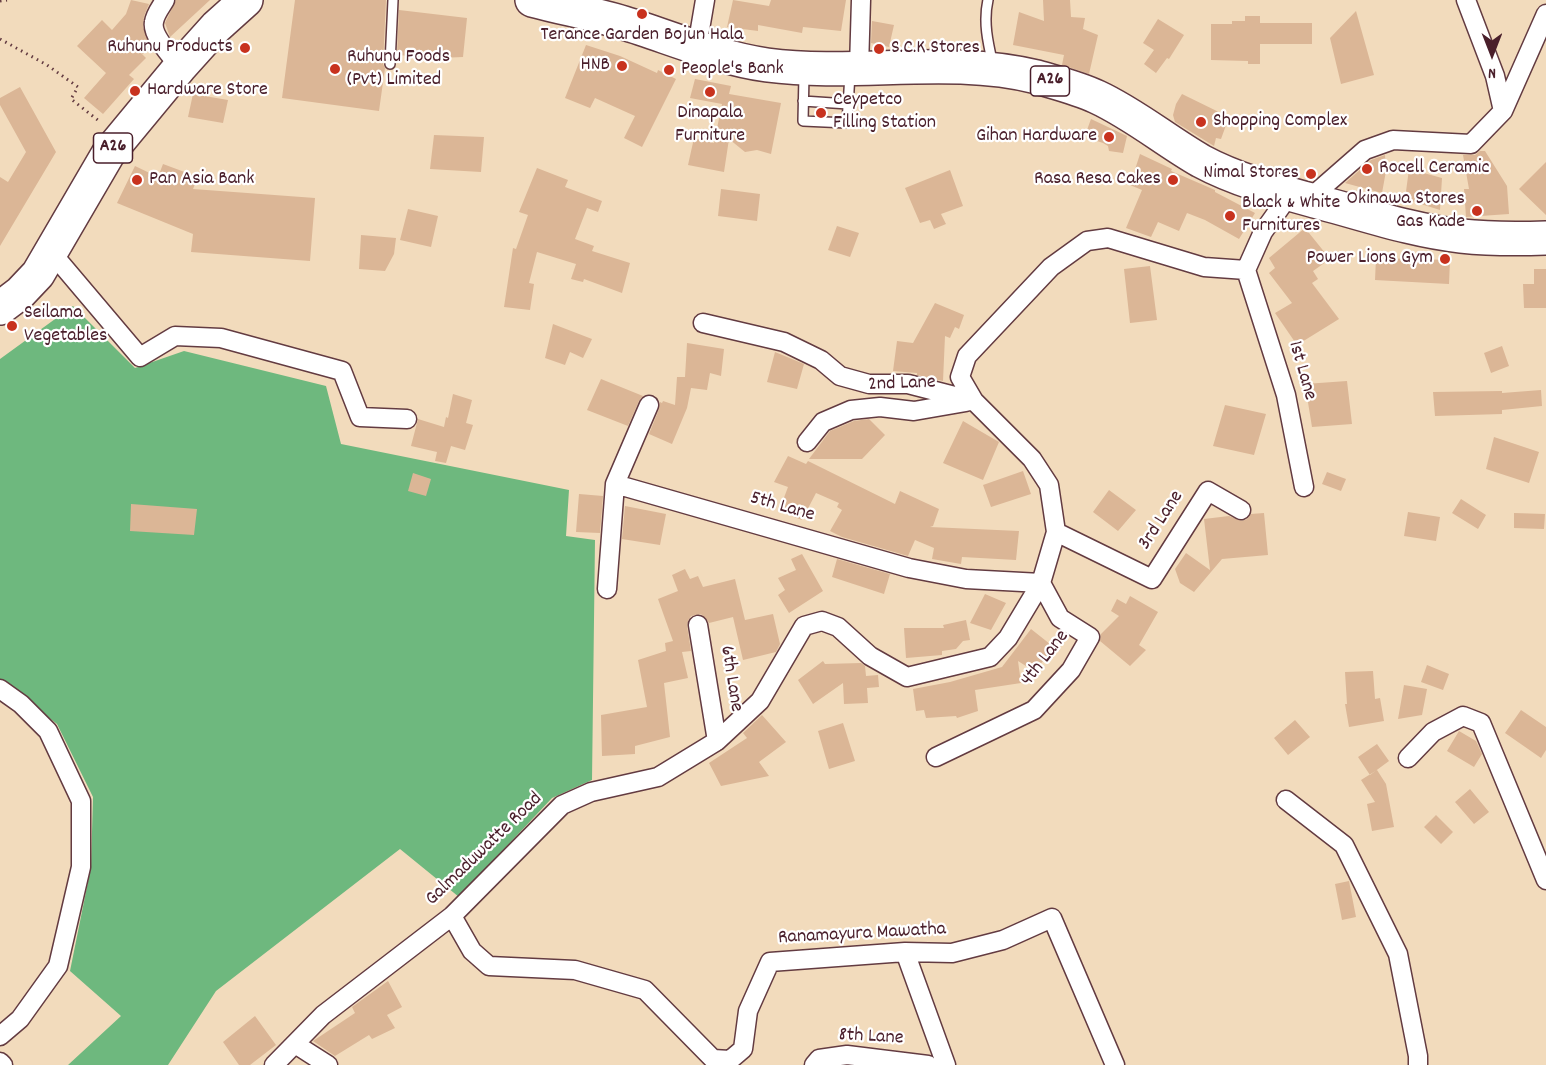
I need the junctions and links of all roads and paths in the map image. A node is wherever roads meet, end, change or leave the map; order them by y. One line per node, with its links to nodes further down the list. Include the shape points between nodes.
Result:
1 (7, 0): 10 (path)
2 (165, 0): 15 (street, via 153,28)
3 (246, 0): 15 (highway, A26)
4 (393, 0): 14 (lane)
5 (532, 0): 13 (highway, A26, via 622,22)
6 (705, 0): 13 (street)
7 (861, 0): 17 (street)
8 (988, 0): 18 (lane, via 987,39)
9 (1466, 0): 21 (street, via 1495,76)
10 (0, 1)
11 (1546, 14): 21 (street)
12 (0, 39): 22 (path, via 78,87 71,99)
13 (697, 47): 16 (highway, A26, via 734,59)
14 (390, 64)
15 (180, 67): 25 (highway, A26, via 108,154)
16 (805, 69): 17 (highway, A26); 19 (lane)
17 (855, 69): 18 (highway, A26, via 946,66); 20 (lane)
18 (994, 70): 23 (highway, A26, via 1033,76 1099,98 1203,162)
19 (804, 101): 20 (lane); 20 (lane, via 803,121 847,123)
20 (848, 104)
21 (1503, 111): 23 (street, via 1471,144 1393,140 1365,150)
22 (99, 121)
23 (1300, 196): 24 (highway, A26, via 1460,236); 26 (street, via 1263,232)
24 (1546, 238)
25 (52, 253): 27 (highway, A26, via 32,281); 31 (street, via 140,357 175,336 221,338 342,371 360,417)
26 (1245, 270): 29 (street, Galmaduwatte Road, via 1203,267 1108,238 1088,241 1051,267 968,356 960,377); 34 (street, 1st Lane, via 1286,395)
27 (0, 308)
28 (703, 323): 29 (street, via 784,342 821,360 840,376 869,384 908,384)
29 (974, 401): 32 (street, 2nd Lane, via 914,411 880,406 851,410 823,422); 36 (street, Galmaduwatte Road, via 1032,459 1049,485)
30 (650, 405): 33 (street)
31 (407, 419)
32 (807, 442)
33 (615, 484): 37 (street, 5th Lane, via 909,568 966,579); 38 (street)
34 (1304, 487)
35 (1241, 510): 36 (street, 3rd Lane, via 1208,491 1152,579)
36 (1056, 532): 37 (street, Galmaduwatte Road)
37 (1041, 583): 41 (street, Galmaduwatte Road, via 1008,638 990,657 907,677 870,656 838,627 822,621 804,626 760,701); 42 (street, 4th Lane, via 1060,618 1090,638 1071,670 1034,710)
38 (607, 589)
39 (698, 625): 41 (street, 6th Lane)
40 (0, 689): 48 (street, via 48,731 81,801 81,867 58,966 20,1019)
41 (717, 741): 46 (street, Galmaduwatte Road, via 658,777 591,792 562,805)
42 (936, 757)
43 (1408, 758): 45 (street, via 1433,732 1463,716 1481,723)
44 (1286, 800): 58 (street, via 1344,846 1398,954)
45 (1546, 880)
46 (452, 916): 49 (street, Galmaduwatte Road, via 323,1016); 50 (street, Ranamayura Mawatha, via 472,951 489,966 575,970 645,990 713,1059)
47 (905, 951): 50 (street, Ranamayura Mawatha, via 770,962 748,1011 743,1048); 56 (street); 57 (street, Ranamayura Mawatha, via 952,953 1003,940 1052,918)
48 (0, 1035)
49 (295, 1044): 52 (street, Galmaduwatte Road); 53 (street)
50 (730, 1062)
51 (873, 1062): 54 (street, 8th Lane, via 847,1055 819,1059); 55 (street, 8th Lane)
52 (274, 1065)
53 (328, 1065)
54 (814, 1065)
55 (928, 1065)
56 (946, 1065)
57 (1115, 1065)
58 (1418, 1065)

